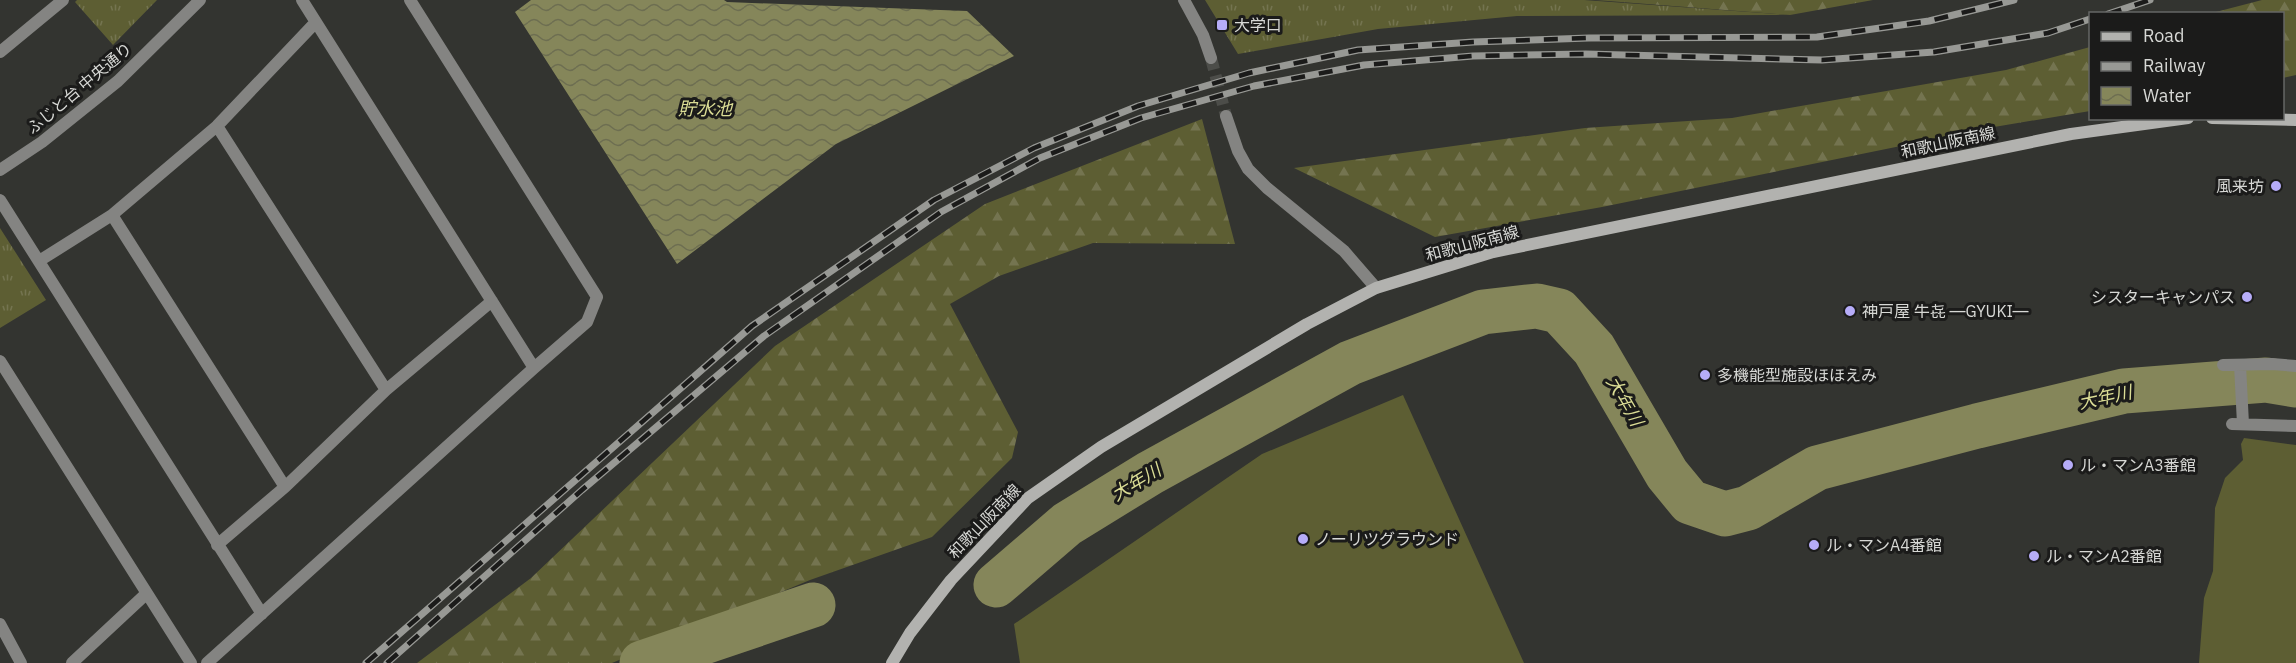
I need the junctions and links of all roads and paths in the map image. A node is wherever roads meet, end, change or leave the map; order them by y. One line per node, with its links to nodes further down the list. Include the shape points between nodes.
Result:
1 (63, 0): 7 (street)
2 (200, 0): 12 (street, ふじと台 中央通り, via 118,81)
3 (302, 0): 6 (street)
4 (410, 0): 22 (street, via 597,297 588,322)
5 (1184, 0): 8 (street)
6 (315, 23): 11 (street); 17 (street)
7 (0, 52)
8 (1211, 58)
9 (1226, 116): 16 (street, via 1248,170 1344,251)
10 (2172, 120): 16 (main road, 和歌山阪南線, via 2070,134 1493,252)
11 (217, 126): 14 (street); 23 (street)
12 (0, 170)
13 (0, 200): 15 (street)
14 (112, 215): 15 (street); 25 (street)
15 (39, 261): 26 (street)
16 (1376, 288): 34 (main road, 和歌山阪南線, via 1307,324 1101,447 1028,498 951,580)
17 (492, 301): 22 (street); 23 (street)
18 (0, 361): 27 (street)
19 (2223, 365): 20 (street)
20 (2240, 365): 21 (street); 24 (street, via 2238,424)
21 (2296, 366)
22 (534, 368): 28 (street)
23 (386, 390): 25 (street)
24 (2296, 426)
25 (285, 487): 26 (street)
26 (217, 545): 28 (street)
27 (146, 594): 31 (street); 32 (street)
28 (262, 614): 33 (street)
29 (0, 624): 30 (street)
30 (21, 663)
31 (72, 663)
32 (191, 663)
33 (207, 663)
34 (892, 663)

